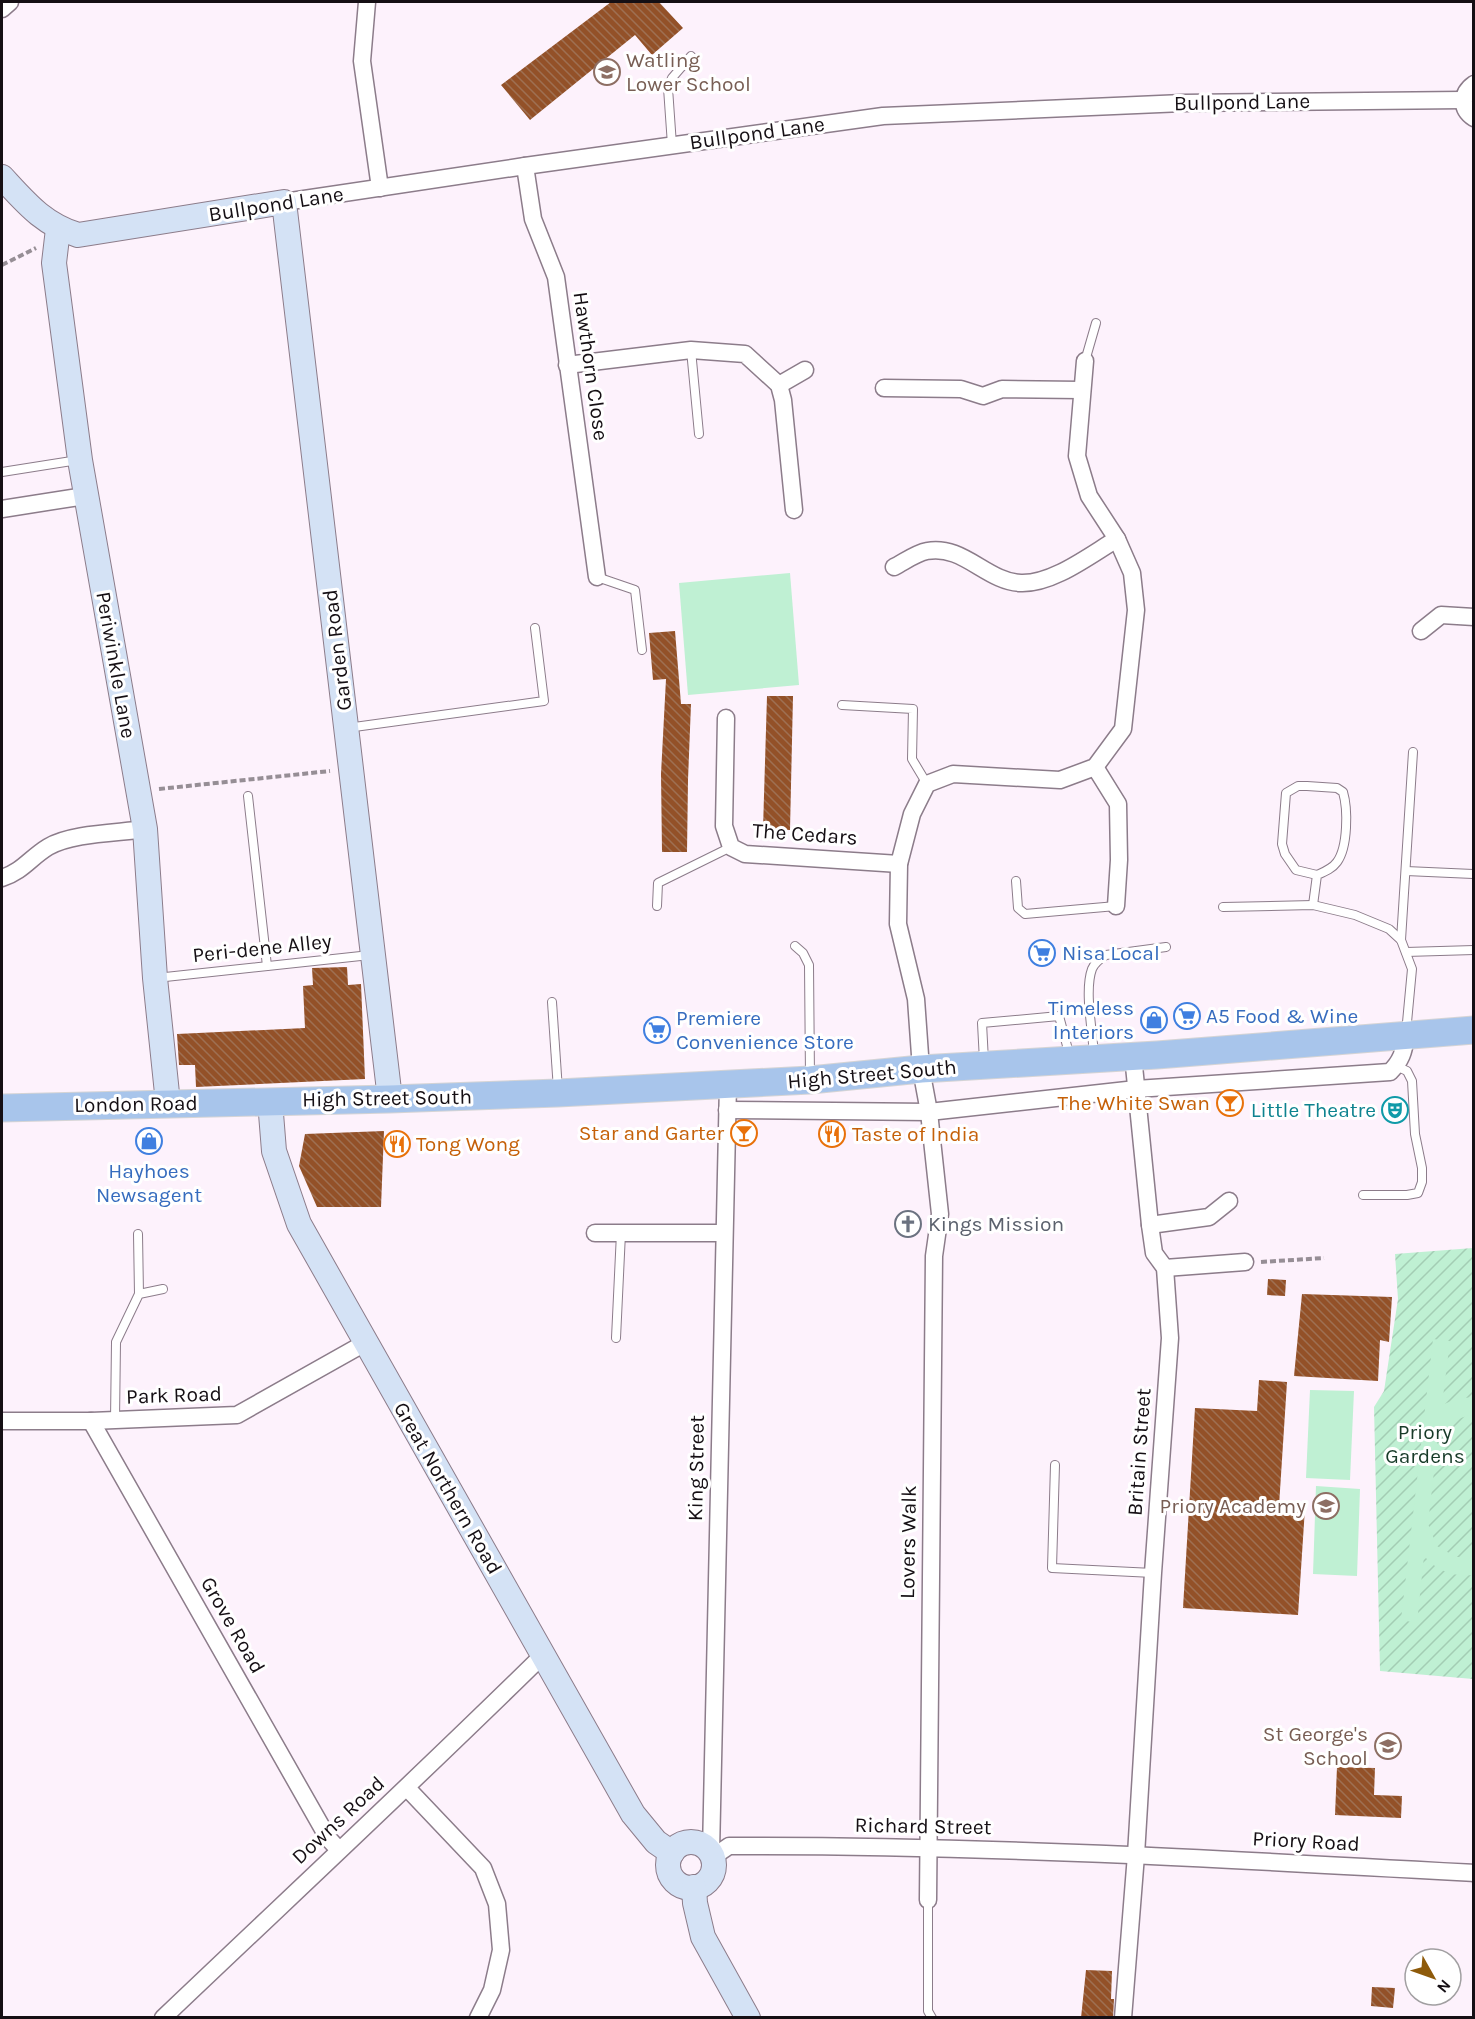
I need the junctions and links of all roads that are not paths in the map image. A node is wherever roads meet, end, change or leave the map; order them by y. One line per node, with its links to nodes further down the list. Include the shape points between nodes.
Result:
1 (10, 2): 3 (street)
2 (367, 2): 11 (street, via 362,61)
3 (2, 9)
4 (691, 56): 8 (lane, via 668,88)
5 (1473, 84): 6 (street)
6 (1463, 100): 7 (street); 8 (street, Bullpond Lane, via 1183,103 883,116)
7 (1473, 118)
8 (672, 145): 9 (street, Bullpond Lane)
9 (525, 166): 11 (street, Bullpond Lane); 17 (street, Hawthorn Close, via 533,219 556,278)
10 (2, 177): 13 (street, via 35,213)
11 (380, 188): 12 (street, Bullpond Lane)
12 (284, 202): 13 (street, Bullpond Lane, via 78,235); 37 (street, Garden Road)
13 (58, 229): 23 (street, Periwinkle Lane, via 54,263)
14 (1096, 323): 16 (lane)
15 (691, 350): 17 (street); 19 (street, via 745,354); 22 (lane)
16 (1084, 361): 21 (street)
17 (567, 365): 30 (street, Hawthorn Close)
18 (805, 370): 19 (street)
19 (779, 385): 27 (street)
20 (884, 388): 21 (street, via 962,389 983,396 1002,389)
21 (1081, 390): 28 (street, via 1077,456 1089,496)
22 (699, 434)
23 (80, 460): 24 (lane); 25 (street, Periwinkle Lane)
24 (2, 472)
25 (86, 496): 26 (street); 42 (street, Periwinkle Lane)
26 (2, 509)
27 (794, 510)
28 (1117, 540): 29 (street, via 1052,578 1021,583 990,574 955,552 927,551); 39 (street, via 1132,573 1136,610 1123,729)
29 (894, 567)
30 (597, 577): 34 (lane, via 635,590)
31 (1473, 617): 33 (street, via 1441,615)
32 (536, 628): 37 (lane, via 544,701)
33 (1421, 631)
34 (642, 650)
35 (842, 705): 40 (lane, via 913,709 912,759)
36 (726, 718): 43 (street, The Cedars, via 724,826)
37 (346, 728): 59 (street, Garden Road)
38 (1413, 752): 45 (lane)
39 (1095, 767): 40 (street, via 1060,780 953,774); 51 (street, via 1118,804)
40 (927, 784): 44 (street, Lovers Walk, via 912,814)
41 (248, 796): 60 (lane)
42 (145, 829): 48 (street, via 66,839); 61 (street, Periwinkle Lane)
43 (731, 847): 44 (street, The Cedars, via 745,854); 50 (lane, via 658,883)
44 (899, 864): 69 (street, Lovers Walk, via 898,924 916,999)
45 (1406, 871): 46 (lane); 54 (lane)
46 (1473, 874)
47 (1317, 875): 47 (lane, via 1338,861 1344,845 1347,803 1337,788 1298,786 1286,794 1282,844 1296,870); 52 (lane)
48 (2, 878)
49 (1016, 881): 51 (lane, via 1018,908 1025,914)
50 (657, 906)
51 (1116, 906)
52 (1313, 906): 53 (lane); 54 (lane, via 1355,915 1389,929)
53 (1223, 907)
54 (1401, 940): 58 (lane)
55 (795, 946): 70 (lane, via 809,965)
56 (1166, 947): 66 (lane, via 1106,955 1098,960 1090,978)
57 (1473, 950): 58 (lane)
58 (1406, 952): 64 (lane, via 1412,969)
59 (373, 954): 60 (lane, Peri-dene Alley); 74 (street, Garden Road)
60 (267, 966): 61 (lane, Peri-dene Alley)
61 (155, 978): 76 (street, Periwinkle Lane)
62 (552, 1002): 72 (lane)
63 (1473, 1030): 64 (main road, High Street South)
64 (1406, 1036): 65 (main road, High Street South); 68 (street)
65 (1133, 1056): 66 (main road, High Street South); 71 (street, Britain Street)
66 (1083, 1059): 67 (main road, High Street South); 67 (lane, via 1059,1016 982,1023)
67 (984, 1065): 69 (main road, High Street South)
68 (1396, 1066): 71 (street, via 1390,1072); 79 (lane, via 1407,1071 1412,1081 1421,1189 1407,1195)
69 (921, 1069): 70 (main road, High Street South); 78 (street, Lovers Walk)
70 (810, 1080): 73 (main road, High Street South)
71 (1136, 1089): 78 (street); 81 (street, Britain Street)
72 (558, 1093): 73 (main road, High Street South); 74 (main road, High Street South)
73 (728, 1097): 78 (street); 84 (street, King Street)
74 (390, 1099): 75 (main road, High Street South)
75 (270, 1101): 76 (main road, London Road); 91 (street, Great Northern Road, via 274,1151 299,1224)
76 (168, 1103): 77 (main road, London Road)
77 (2, 1108)
78 (929, 1112): 99 (street, Lovers Walk, via 940,1214 934,1256)
79 (1363, 1195)
80 (1229, 1201): 81 (street, via 1209,1217)
81 (1150, 1225): 87 (street, Britain Street, via 1154,1253)
82 (595, 1233): 83 (street)
83 (621, 1233): 84 (street); 90 (lane)
84 (723, 1233): 102 (street, King Street)
85 (138, 1234): 89 (lane)
86 (1245, 1262): 87 (street)
87 (1165, 1268): 96 (street, Britain Street, via 1170,1338)
88 (163, 1289): 89 (lane)
89 (139, 1294): 93 (lane, via 116,1342)
90 (616, 1338)
91 (365, 1343): 93 (street, Park Road, via 237,1415); 97 (street, Great Northern Road)
92 (2, 1420): 94 (street, Park Road)
93 (115, 1420): 94 (street, Park Road)
94 (91, 1421): 100 (street, Grove Road, via 322,1828)
95 (1055, 1465): 96 (lane, via 1052,1568)
96 (1153, 1573): 103 (street, Britain Street)
97 (543, 1655): 98 (street, Downs Road); 101 (street, Great Northern Road, via 633,1814 656,1842)
98 (407, 1788): 100 (street, Downs Road); 108 (street, via 483,1868 497,1904 501,1950 492,1990)
99 (927, 1848): 102 (street, Richard Street, via 729,1846); 103 (street, Richard Street); 106 (street, Lovers Walk)
100 (339, 1850): 107 (street, Downs Road)
101 (672, 1853): 102 (street, via 691,1842 705,1846); 105 (street, via 669,1866 674,1879)
102 (712, 1854): 105 (street, via 710,1878)
103 (1136, 1855): 104 (street, Priory Road); 111 (street, Britain Street)
104 (1473, 1873)
105 (694, 1887): 109 (street, via 703,1938)
106 (928, 1900): 110 (lane, Lovers Walk, via 928,2011)
107 (163, 2018)
108 (478, 2018)
109 (748, 2018)
110 (932, 2018)
111 (1123, 2018)

